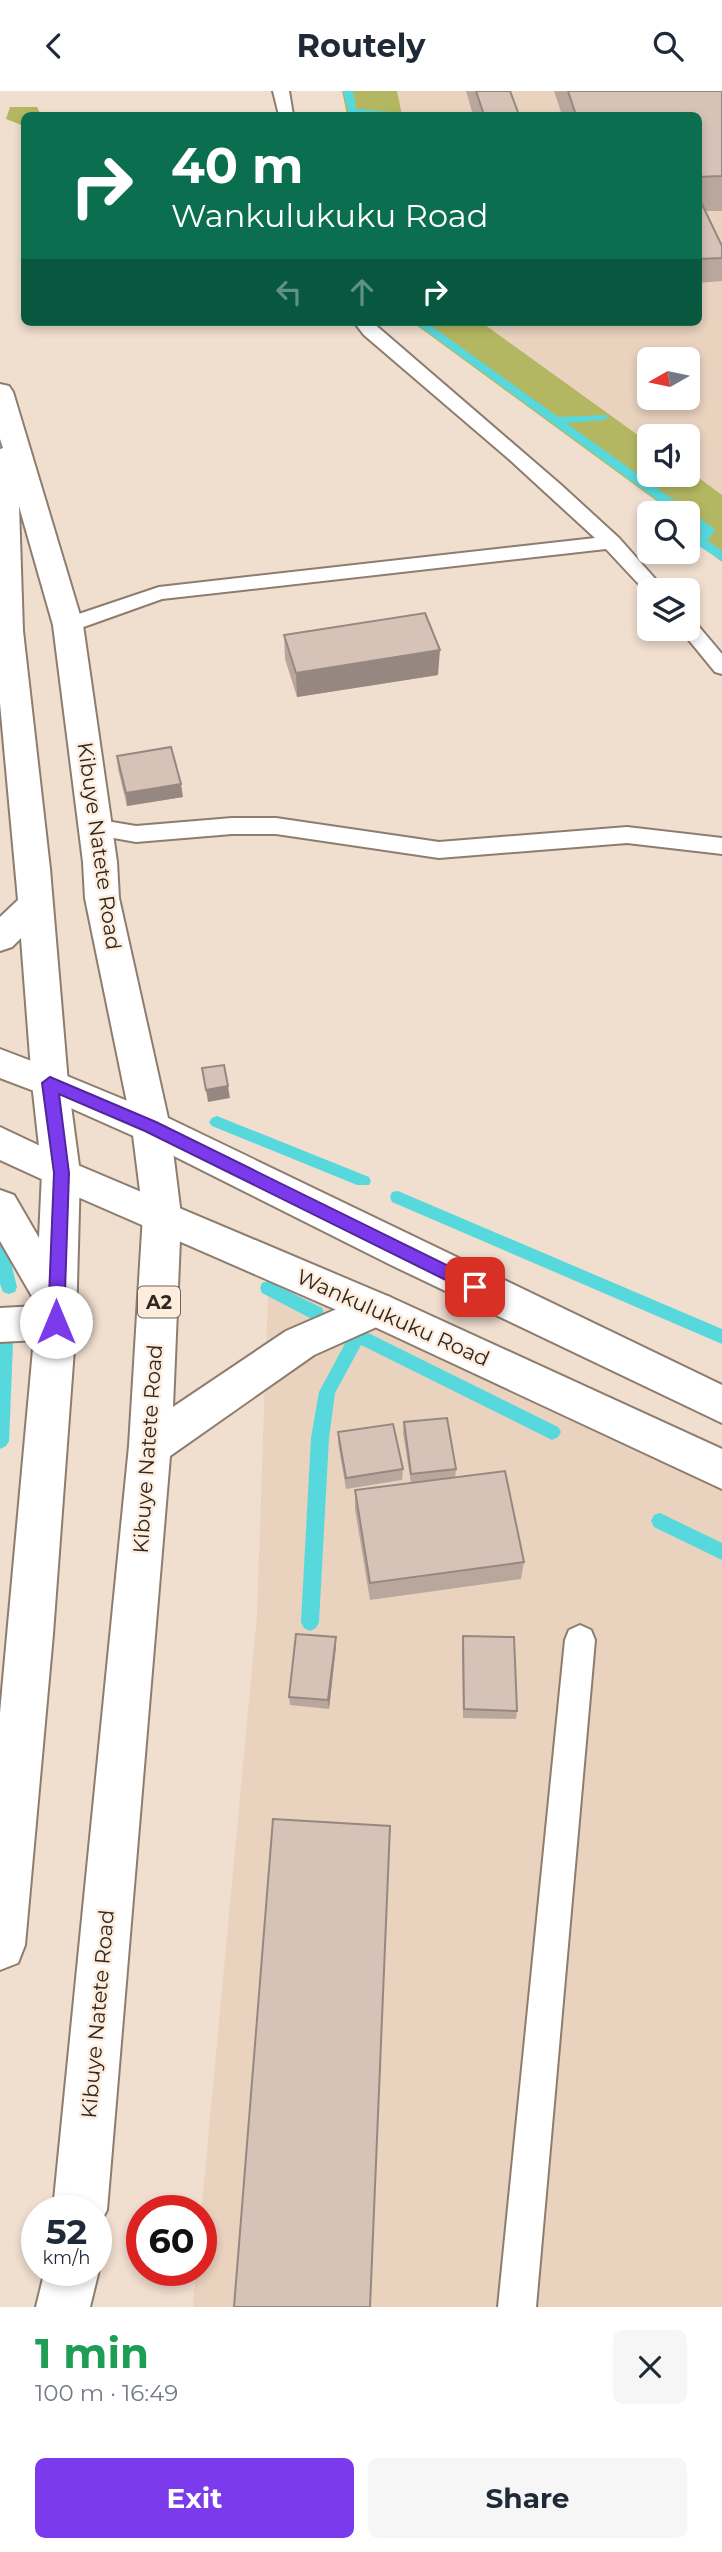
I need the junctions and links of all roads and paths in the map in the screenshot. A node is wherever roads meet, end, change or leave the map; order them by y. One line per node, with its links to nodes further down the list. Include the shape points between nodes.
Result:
1 (281, 91): 2 (lane)
2 (285, 112)
3 (367, 326): 5 (lane)
4 (1, 400): 7 (main road, Kibuye Natete Road / A2); 12 (main road, Kibuye Natete Road / A2, via 8,631)
5 (612, 542): 6 (lane); 7 (lane, via 159,593)
6 (644, 578)
7 (68, 625): 10 (main road, Kibuye Natete Road / A2)
8 (700, 641): 9 (lane)
9 (722, 667)
10 (94, 827): 11 (lane, via 136,834 276,826 439,850 627,835); 16 (main road, Kibuye Natete Road / A2, via 102,898)
11 (722, 846)
12 (35, 904): 13 (main road); 15 (main road, Kibuye Natete Road / A2)
13 (0, 938)
14 (0, 1063): 15 (main road)
15 (50, 1083): 16 (main road); 18 (main road, Kibuye Natete Road / A2)
16 (151, 1127): 20 (main road, Kibuye Natete Road / A2); 24 (main road)
17 (0, 1142): 18 (main road, Wankulukuku Road)
18 (61, 1173): 20 (main road, Wankulukuku Road); 22 (main road, Kibuye Natete Road / A2)
19 (0, 1206): 22 (main road)
20 (162, 1215): 21 (main road, Wankulukuku Road); 25 (main road, Kibuye Natete Road / A2)
21 (376, 1309): 25 (main road, via 300,1343); 26 (main road, Wankulukuku Road)
22 (56, 1311): 23 (main road); 28 (main road, Kibuye Natete Road / A2)
23 (0, 1325)
24 (722, 1405)
25 (150, 1446): 29 (main road, Kibuye Natete Road / A2)
26 (722, 1470)
27 (580, 1640): 32 (lane)
28 (0, 1945)
29 (81, 2195)
30 (68, 2286): 31 (main road)
31 (63, 2307)
32 (517, 2307)

